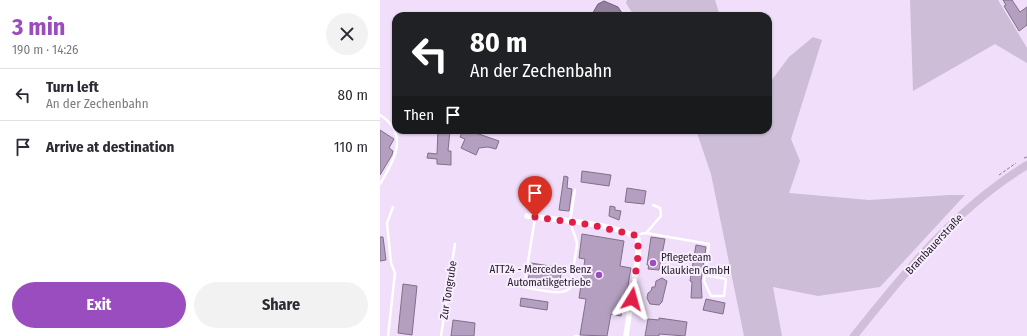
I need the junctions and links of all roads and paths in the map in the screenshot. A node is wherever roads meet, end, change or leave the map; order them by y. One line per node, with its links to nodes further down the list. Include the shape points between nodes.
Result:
1 (380, 115): 2 (lane)
2 (392, 126)
3 (395, 134): 5 (lane, via 398,141 397,152)
4 (1027, 165): 21 (main road, Brambauerstraße, via 972,204 943,232)
5 (380, 184)
6 (575, 190): 11 (lane)
7 (653, 205): 12 (lane, via 660,208 661,216)
8 (393, 207): 16 (lane, via 387,223 391,262 395,273)
9 (527, 216): 10 (street)
10 (535, 217): 11 (street); 11 (lane, via 524,287 554,292 563,293 570,288 577,240)
11 (570, 222): 13 (street)
12 (646, 233): 13 (lane); 15 (lane, via 709,244)
13 (634, 235): 20 (street, via 638,239 638,256)
14 (455, 244): 17 (lane, Zur Tongrube)
15 (705, 275): 15 (lane, via 704,281 709,294 724,296 726,279)
16 (388, 336)
17 (441, 336)
18 (575, 336): 19 (lane)
19 (578, 336)
20 (626, 336)
21 (854, 336)

